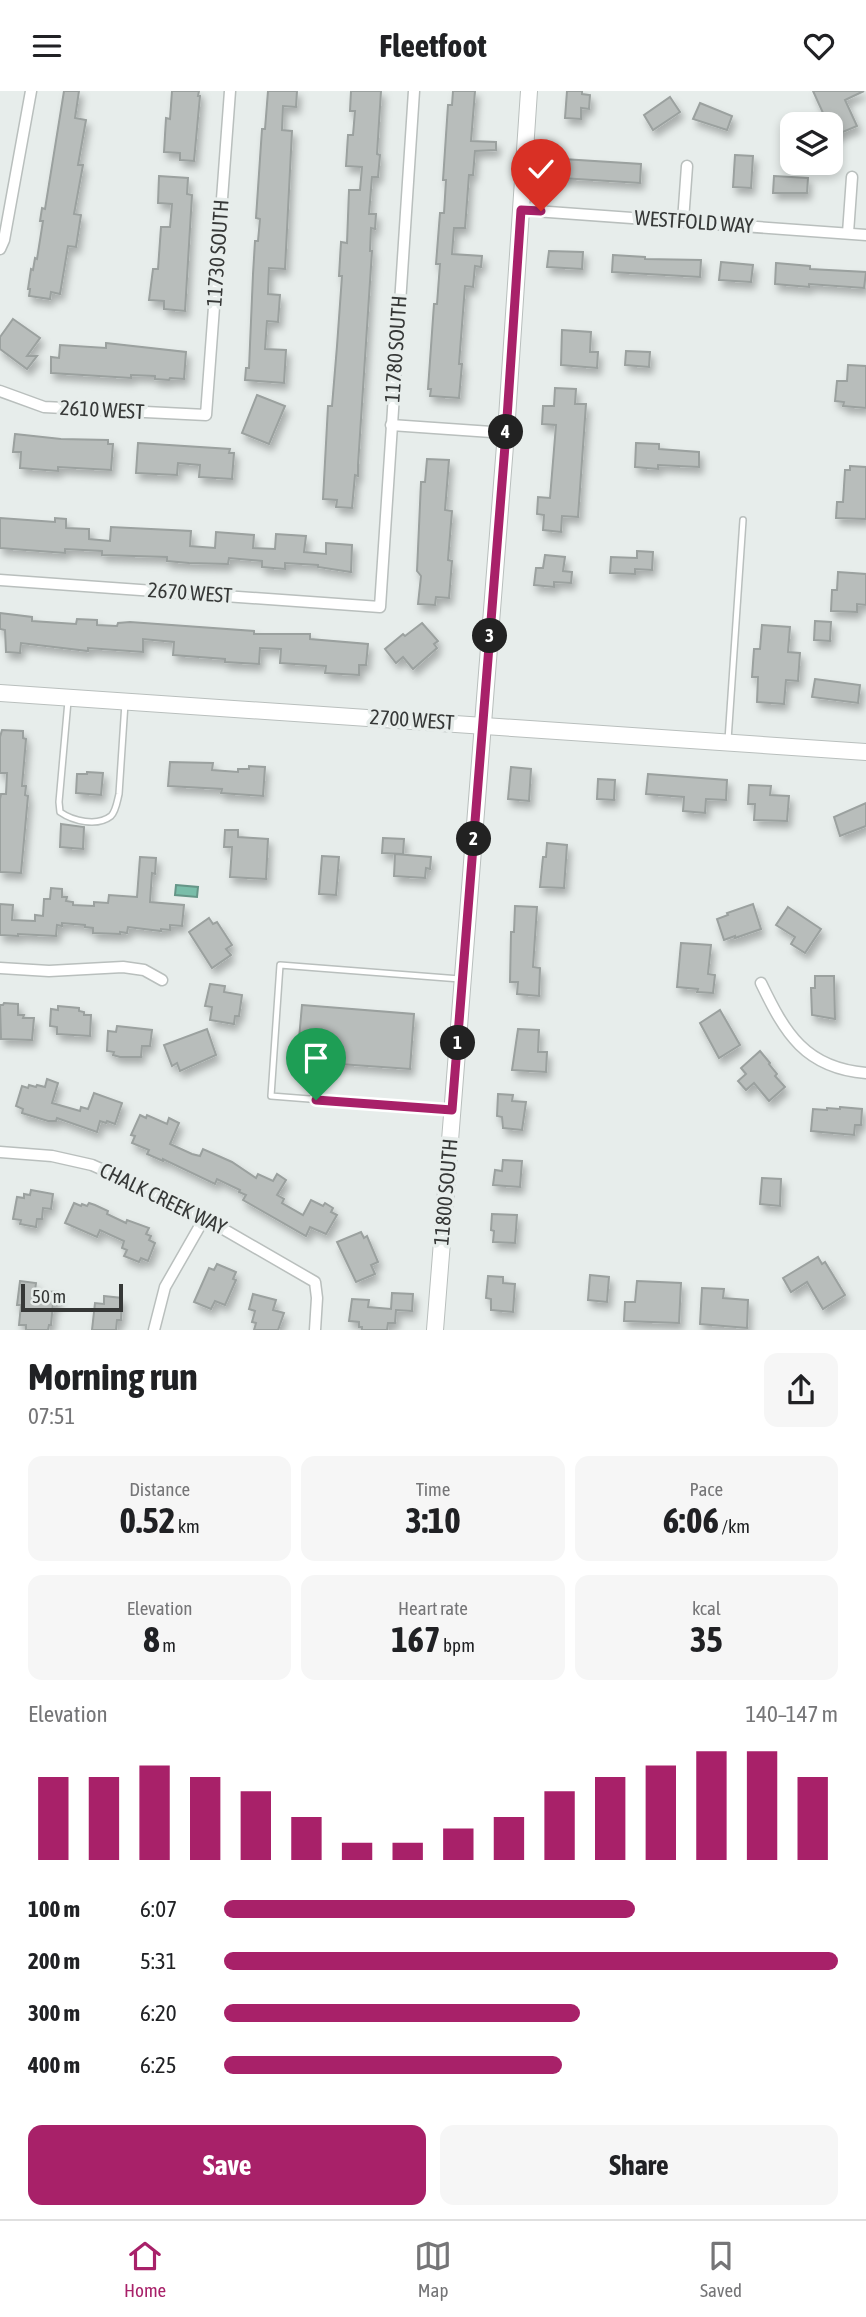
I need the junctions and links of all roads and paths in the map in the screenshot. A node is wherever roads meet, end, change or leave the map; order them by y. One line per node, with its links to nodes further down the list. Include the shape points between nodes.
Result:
1 (31, 91): 11 (street)
2 (230, 91): 13 (street, 11730 SOUTH)
3 (414, 91): 14 (street, 11780 SOUTH)
4 (529, 91): 7 (main road, 11800 SOUTH)
5 (687, 166): 8 (street)
6 (852, 177): 9 (street)
7 (521, 210): 8 (street, WESTFOLD WAY); 15 (main road, 11800 SOUTH)
8 (683, 221): 9 (street, WESTFOLD WAY)
9 (848, 233): 10 (street, WESTFOLD WAY)
10 (866, 235)
11 (0, 249)
12 (0, 391): 13 (street, 2610 WEST, via 44,407)
13 (206, 415)
14 (391, 425): 15 (street); 18 (street, 11780 SOUTH)
15 (506, 433): 22 (main road, 11800 SOUTH)
16 (743, 520): 23 (lane)
17 (0, 580): 18 (street, 2670 WEST)
18 (380, 607)
19 (0, 693): 20 (main road, 2700 WEST)
20 (68, 698): 21 (main road, 2700 WEST); 21 (lane, via 60,813 84,821 103,820 116,809)
21 (125, 701): 22 (main road, 2700 WEST)
22 (483, 725): 23 (main road, 2700 WEST); 26 (main road, 11800 SOUTH)
23 (727, 743): 24 (main road, 2700 WEST)
24 (866, 752)
25 (0, 968): 27 (street, via 123,967 144,970)
26 (463, 979): 30 (main road, 11800 SOUTH); 30 (lane, via 280,965 271,1096)
27 (162, 980)
28 (761, 983): 29 (street, via 786,1030 805,1051 836,1068)
29 (866, 1073)
30 (452, 1110): 35 (main road, 11800 SOUTH)
31 (0, 1151): 32 (street, CHALK CREEK WAY, via 79,1160)
32 (205, 1217): 33 (street, via 165,1287); 34 (street, CHALK CREEK WAY, via 315,1282)
33 (154, 1330)
34 (314, 1330)
35 (435, 1330)

